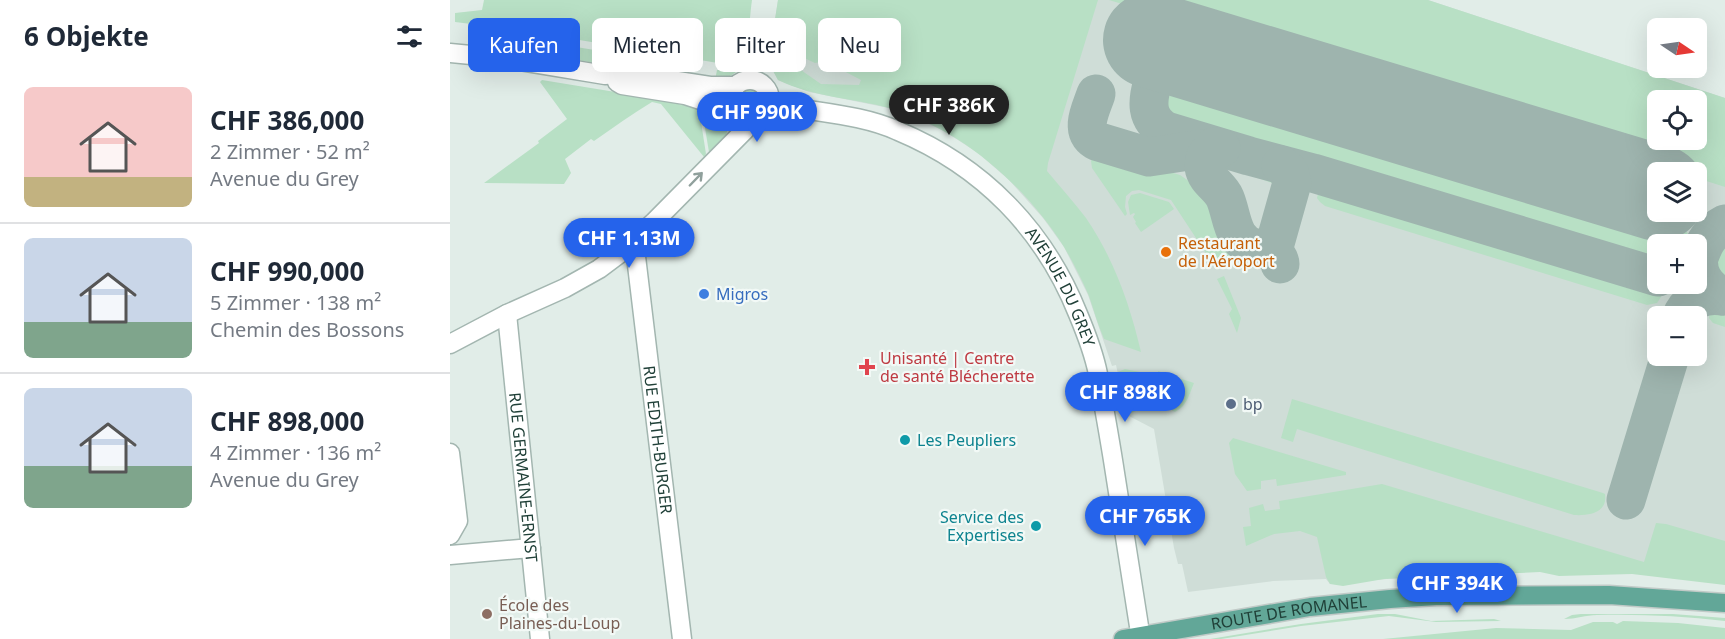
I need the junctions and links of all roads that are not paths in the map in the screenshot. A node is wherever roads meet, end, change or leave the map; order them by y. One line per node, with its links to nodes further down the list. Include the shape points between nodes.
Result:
1 (450, 53): 2 (street)
2 (605, 75): 3 (street, via 625,73 710,86); 5 (street, via 622,85 685,95)
3 (736, 86): 4 (street, via 747,80 759,82 768,91); 5 (street, via 730,100)
4 (770, 103): 5 (street, via 757,118); 14 (street, AVENUE DU GREY, via 871,122 935,148 994,191 1040,242 1072,300 1098,373)
5 (740, 115): 6 (street, one-way to 5, via 745,130)
6 (634, 240): 7 (street, via 599,269); 16 (street, RUE EDITH-BURGER)
7 (507, 314): 8 (street); 11 (street, RUE GERMAINE-ERNST)
8 (450, 344)
9 (450, 453): 10 (street, via 458,521)
10 (450, 534)
11 (531, 548): 12 (street); 15 (street, RUE GERMAINE-ERNST)
12 (450, 555)
13 (1725, 603): 14 (main road, ROUTE DE ROMANEL, via 1608,595 1390,598 1310,607)
14 (1135, 638)
15 (540, 639)
16 (682, 639)

